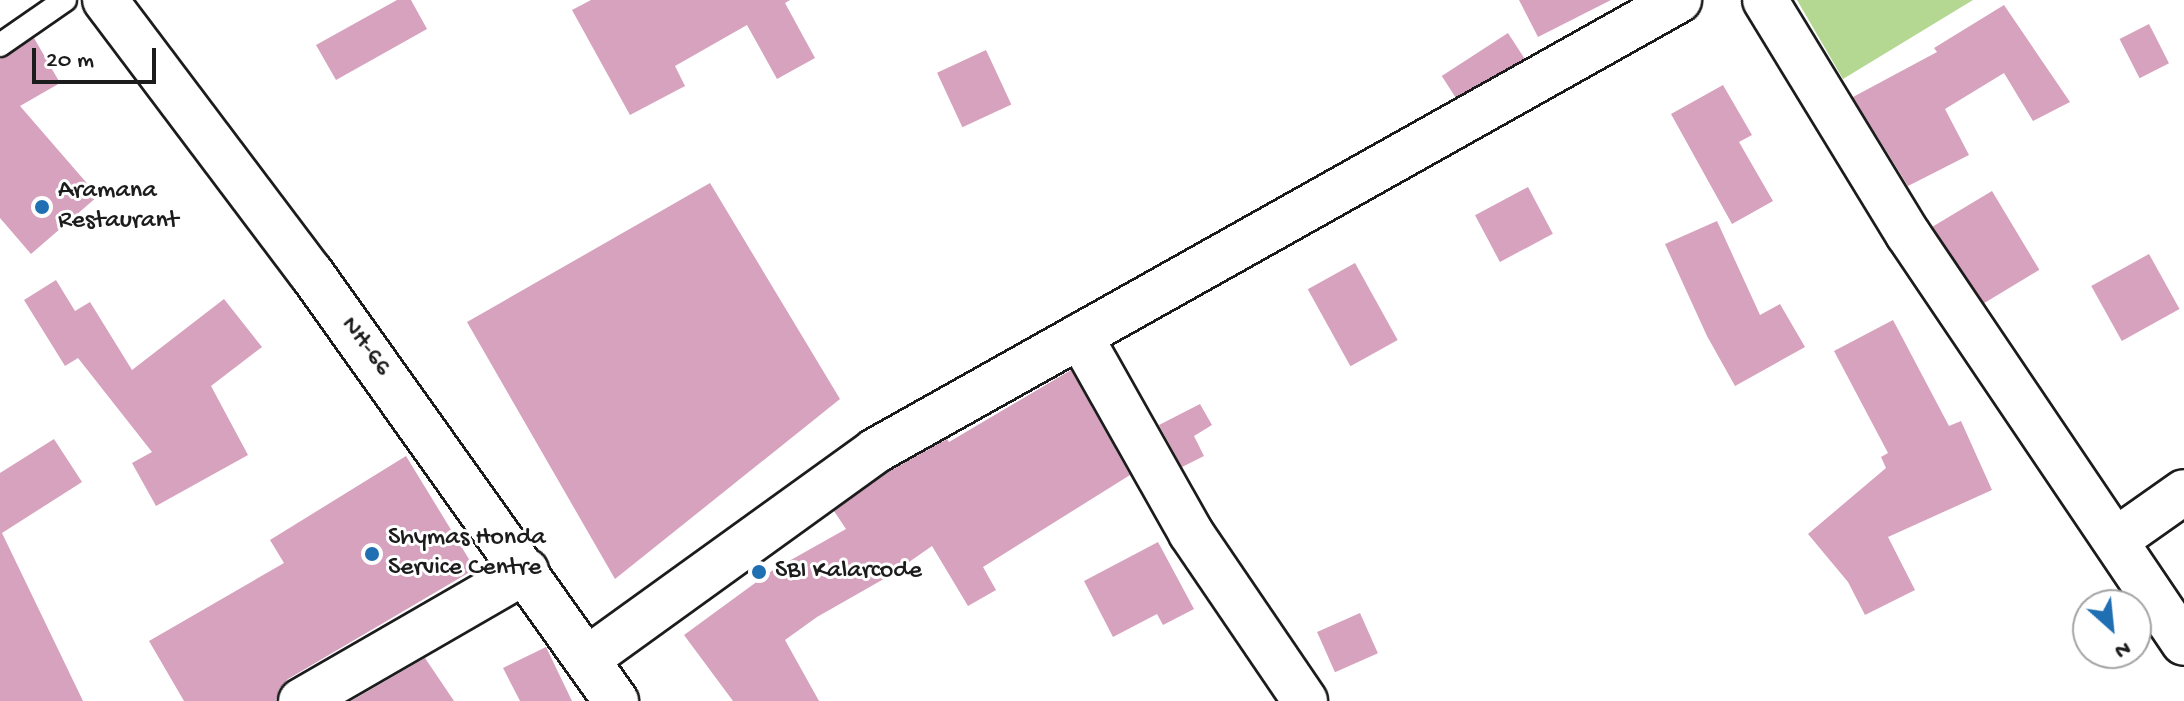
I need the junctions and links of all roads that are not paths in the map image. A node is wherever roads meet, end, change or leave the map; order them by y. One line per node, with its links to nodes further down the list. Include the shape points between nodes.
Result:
1 (65, 0): 5 (lane)
2 (1679, 0): 6 (street)
3 (1765, 0): 8 (street, via 1908,234)
4 (121, 5): 9 (street, NH-66)
5 (0, 45)
6 (1080, 336): 11 (street, via 875,451); 14 (street, via 1191,533)
7 (2184, 492): 8 (street)
8 (2116, 540): 10 (street)
9 (526, 571): 11 (street, NH-66); 12 (street)
10 (2184, 643)
11 (587, 659): 13 (street, NH-66)
12 (301, 701)
13 (616, 701)
14 (1305, 701)

